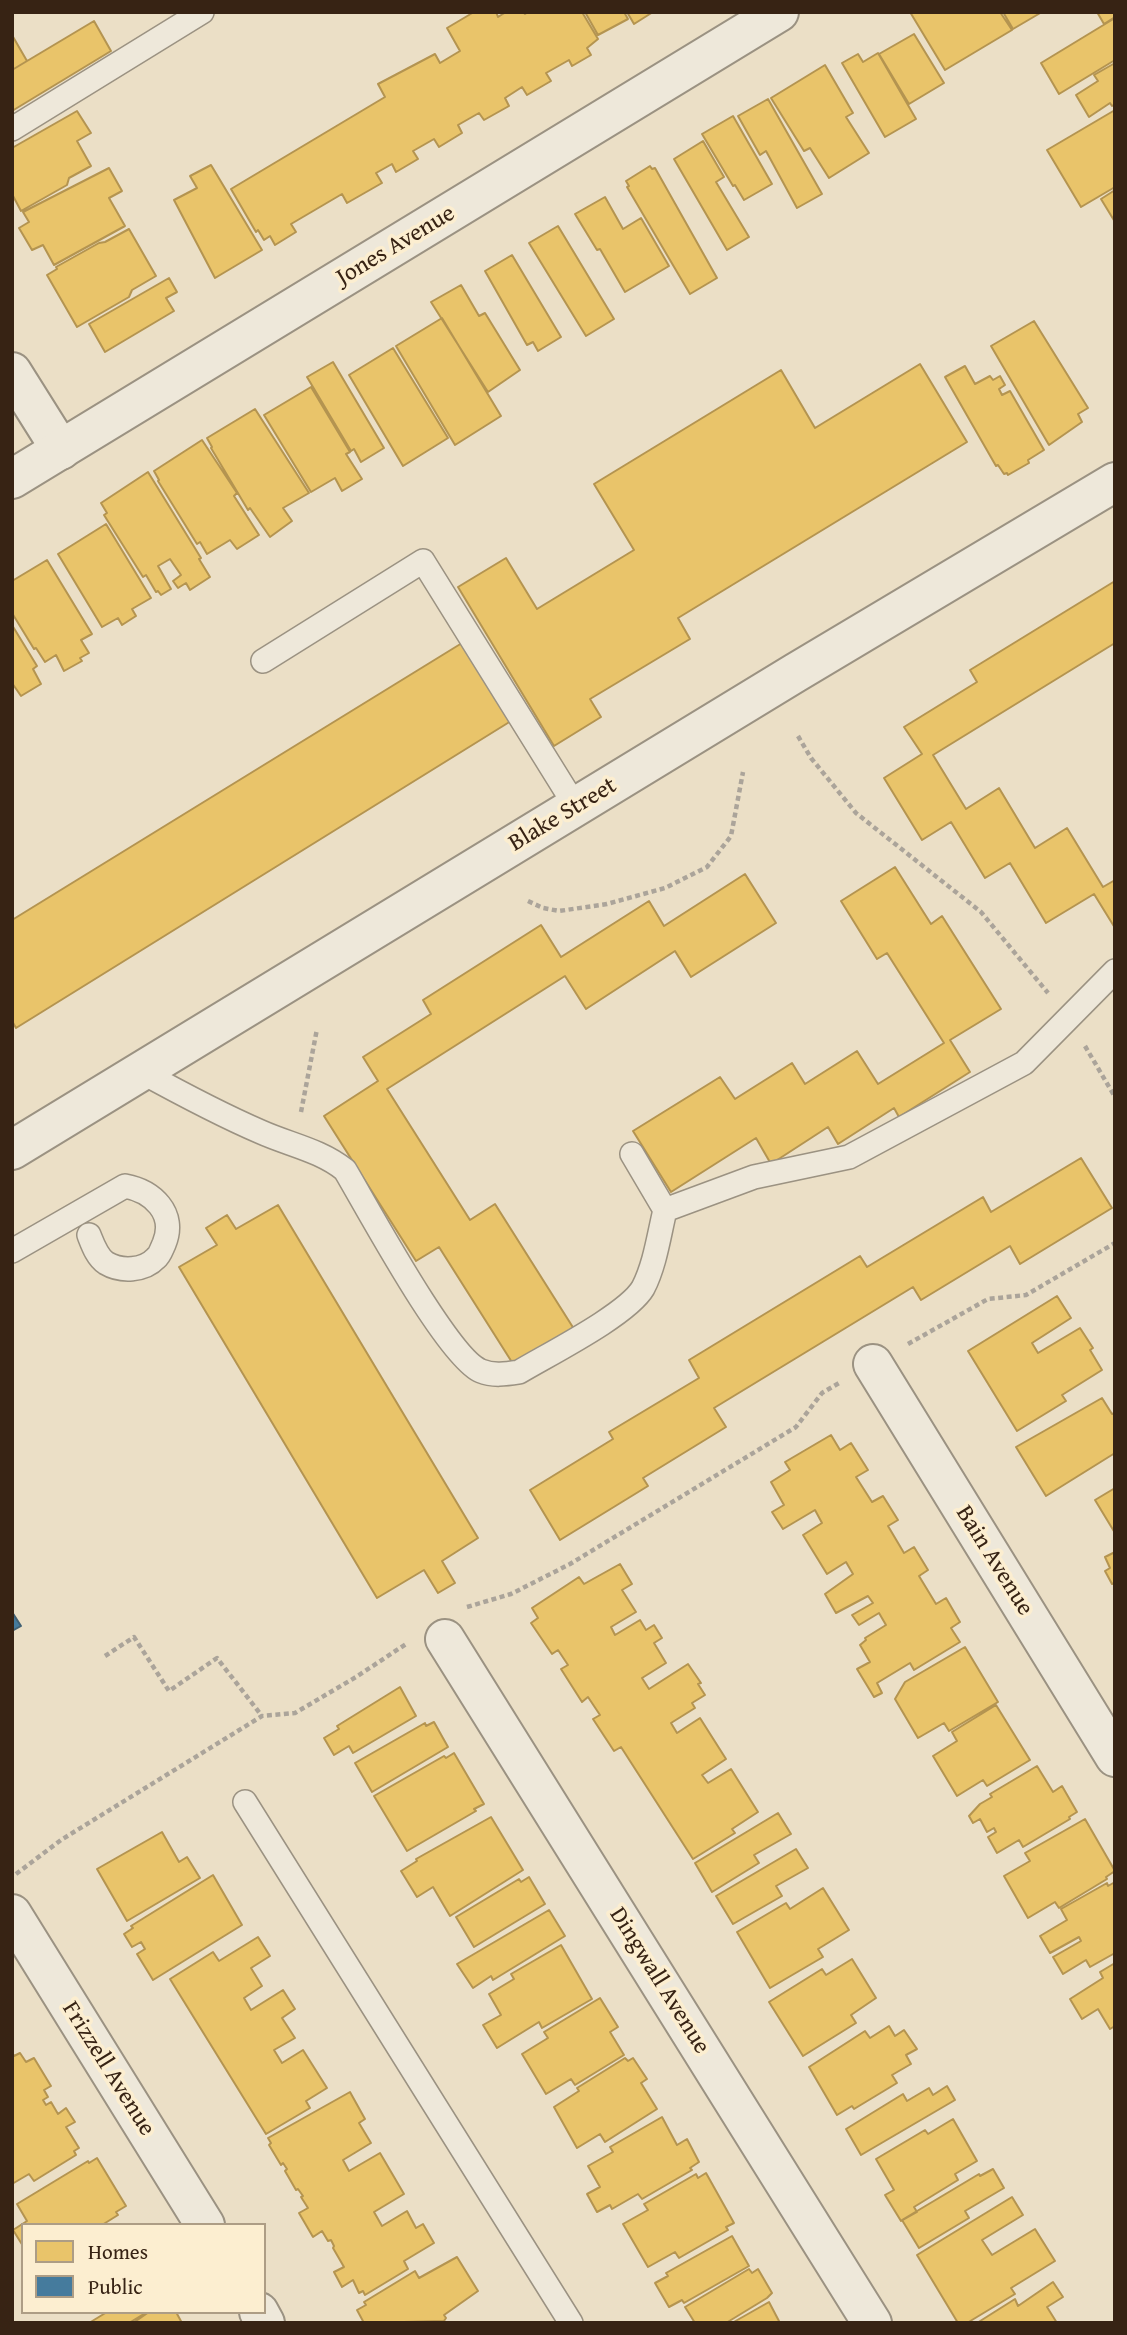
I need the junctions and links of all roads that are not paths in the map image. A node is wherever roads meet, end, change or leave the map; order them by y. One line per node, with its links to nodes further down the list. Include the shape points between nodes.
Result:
1 (202, 12): 3 (lane)
2 (779, 12): 5 (street, Jones Avenue)
3 (12, 129)
4 (12, 372): 5 (street)
5 (61, 450): 6 (street, Jones Avenue)
6 (12, 479)
7 (1115, 482): 9 (street, Blake Street)
8 (263, 661): 9 (lane, via 423,561)
9 (576, 807): 11 (street, Blake Street)
10 (1115, 971): 14 (lane, via 1024,1063 849,1157 754,1177)
11 (140, 1071): 12 (street, Blake Street); 14 (lane, via 197,1103 331,1159 345,1170 442,1331 480,1371 519,1372 627,1307 642,1288)
12 (12, 1150)
13 (632, 1154): 14 (lane)
14 (665, 1210)
15 (89, 1235): 16 (lane, via 105,1262 123,1269 141,1268 158,1257 167,1221 152,1196 125,1186)
16 (12, 1251)
17 (873, 1364): 19 (street, Bain Avenue)
18 (445, 1639): 24 (street, Dingwall Avenue)
19 (1115, 1758)
20 (245, 1802): 23 (lane)
21 (12, 1914): 22 (street, Frizzell Avenue)
22 (204, 2223)
23 (571, 2323)
24 (872, 2323)

